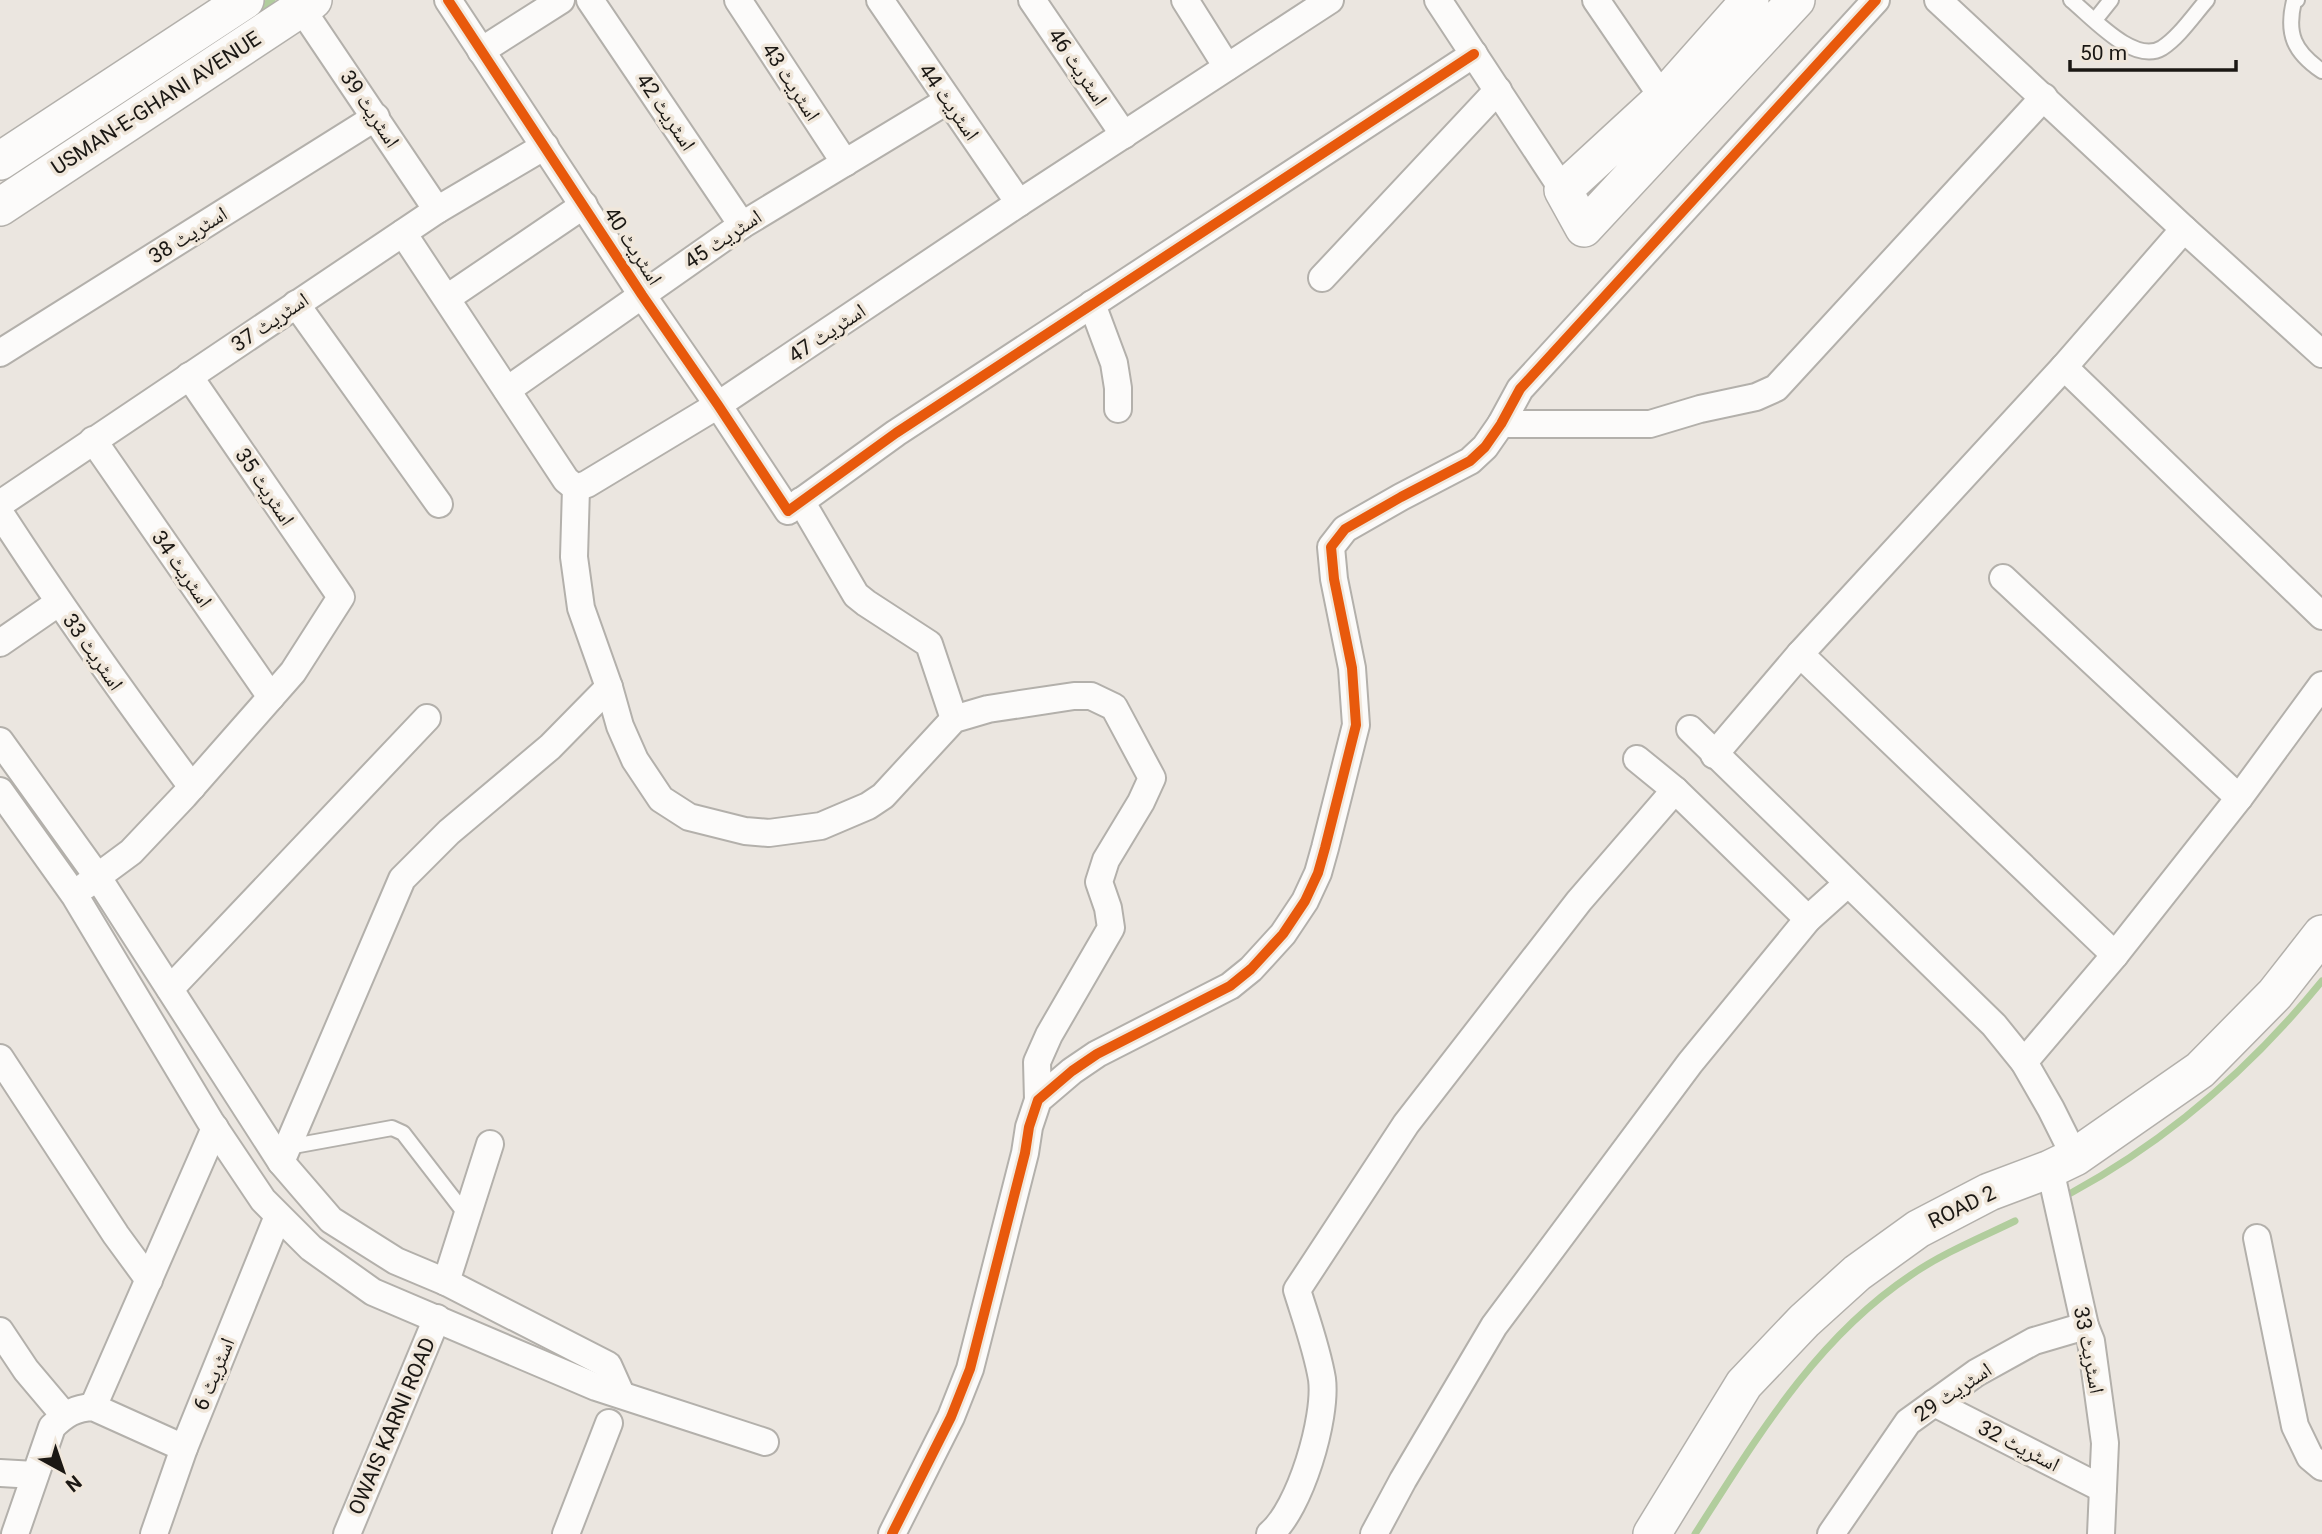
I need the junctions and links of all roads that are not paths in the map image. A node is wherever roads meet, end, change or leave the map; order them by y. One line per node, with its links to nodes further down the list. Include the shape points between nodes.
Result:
1 (246, 0): 33 (street, USMAN-E-GHANI AVENUE)
2 (448, 0): 22 (street, اسٹریٹ 40)
3 (561, 0): 22 (street)
4 (590, 0): 40 (street, اسٹریٹ 42)
5 (738, 0): 34 (street, اسٹریٹ 43)
6 (880, 0): 29 (street, اسٹریٹ 44)
7 (1032, 0): 31 (street, اسٹریٹ 46)
8 (1185, 0): 24 (street)
9 (1330, 0): 24 (street, اسٹریٹ 47)
10 (1438, 0): 23 (street)
11 (1596, 0): 28 (street)
12 (1750, 0): 28 (street)
13 (1796, 0): 35 (street, via 1584,228)
14 (1876, 0): 55 (street, via 1520,389)
15 (1938, 0): 27 (street)
16 (2071, 0): 21 (lane)
17 (2112, 0): 21 (lane)
18 (2207, 0): 21 (lane, via 2162,48 2149,53 2132,50)
19 (2294, 0): 25 (lane, via 2289,21 2294,43)
20 (307, 4): 30 (street, اسٹریٹ 39); 38 (street, USMAN-E-GHANI AVENUE)
21 (2095, 20)
22 (481, 51): 32 (street, اسٹریٹ 40)
23 (1474, 54): 26 (street); 47 (street)
24 (1227, 67): 31 (street, اسٹریٹ 47)
25 (2322, 71)
26 (1498, 90): 35 (street); 43 (street)
27 (2043, 97): 41 (street); 55 (street, via 1776,388 1650,424)
28 (1663, 98): 35 (street)
29 (947, 101): 34 (street, اسٹریٹ 45); 36 (street, اسٹریٹ 44)
30 (376, 117): 39 (street, اسٹریٹ 39); 48 (street, اسٹریٹ 38)
31 (1124, 135): 36 (street, اسٹریٹ 47)
32 (545, 146): 37 (street, اسٹریٹ 40); 39 (street, اسٹریٹ 37)
33 (0, 161)
34 (845, 163): 40 (street, اسٹریٹ 45)
35 (1563, 190)
36 (1020, 203): 53 (street, اسٹریٹ 47)
37 (584, 205): 44 (street, اسٹریٹ 40); 45 (street)
38 (0, 206)
39 (437, 210): 42 (street, اسٹریٹ 37)
40 (742, 225): 44 (street, اسٹریٹ 45)
41 (2184, 229): 49 (street); 50 (street)
42 (403, 233): 45 (street); 46 (street, اسٹریٹ 37)
43 (1322, 278)
44 (642, 295): 52 (street, اسٹریٹ 45); 53 (street, اسٹریٹ 40)
45 (447, 298): 52 (street)
46 (296, 304): 51 (street, اسٹریٹ 37); 59 (street)
47 (1092, 304): 54 (street, via 1114,363); 60 (street)
48 (0, 353)
49 (2322, 354)
50 (2064, 367): 64 (street); 66 (street)
51 (189, 376): 56 (street, اسٹریٹ 37); 69 (street, اسٹریٹ 35, via 341,597 293,672)
52 (507, 390): 57 (street, via 566,480)
53 (718, 405): 57 (street, اسٹریٹ 47); 60 (street, اسٹریٹ 40)
54 (1118, 410)
55 (1501, 424): 89 (street, via 1470,461 1345,529 1331,547 1352,668 1356,725 1318,873 1283,934 1230,986 1097,1054)
56 (93, 440): 58 (street, اسٹریٹ 37); 69 (street, اسٹریٹ 34)
57 (576, 488): 68 (street, via 574,557 581,608)
58 (0, 504)
59 (439, 505)
60 (794, 506): 71 (street, اسٹریٹ 40, via 856,594 929,644)
61 (0, 513): 63 (street, اسٹریٹ 33)
62 (2003, 578): 79 (street)
63 (58, 603): 65 (street); 76 (street, اسٹریٹ 33)
64 (2322, 616)
65 (0, 643)
66 (1800, 654): 74 (street); 85 (street)
67 (2322, 685): 79 (street)
68 (609, 687): 71 (street, via 626,743 661,799 689,817 745,831 769,833 821,826 869,806); 92 (street, via 550,747 449,832 402,879)
69 (271, 696): 76 (street)
70 (427, 718): 86 (street)
71 (954, 719): 89 (street, via 988,709 1091,696 1114,707 1152,778 1106,860 1099,882 1111,928 1037,1062)
72 (1690, 730): 74 (street, اسٹریٹ 33)
73 (0, 741): 80 (street)
74 (1714, 755): 81 (street, اسٹریٹ 33)
75 (1637, 759): 78 (street)
76 (192, 787): 80 (street, via 131,852)
77 (0, 790): 82 (street)
78 (1675, 790): 83 (street); 118 (street, via 1579,901 1406,1124 1297,1290 1322,1382 1320,1418 1301,1486)
79 (2239, 798): 85 (street)
80 (97, 876): 82 (street); 86 (street)
81 (1847, 884): 83 (street); 88 (street, اسٹریٹ 33, via 1994,1025)
82 (75, 896): 90 (street)
83 (1808, 919): 119 (street, via 1690,1063 1494,1326)
84 (2322, 934): 93 (street, ROAD 2, via 2275,994 2200,1070)
85 (2115, 955): 88 (street)
86 (170, 989): 92 (street)
87 (0, 1058): 97 (street)
88 (2024, 1062): 93 (street, اسٹریٹ 33, via 2051,1109)
89 (1038, 1100): 117 (street, via 970,1369)
90 (215, 1128): 94 (street); 97 (street)
91 (490, 1144): 95 (street)
92 (285, 1155): 95 (lane, via 392,1128 403,1133); 98 (street, via 331,1220 396,1261)
93 (2063, 1163): 100 (street, اسٹریٹ 33); 120 (street, ROAD 2, via 1989,1192 1918,1229 1857,1273 1744,1384)
94 (278, 1216): 99 (street, via 312,1248 373,1292); 108 (street, اسٹریٹ 6)
95 (467, 1216): 98 (street)
96 (2257, 1238): 109 (street, via 2295,1426 2310,1457)
97 (149, 1280): 104 (street)
98 (446, 1283): 102 (street, via 608,1365)
99 (437, 1318): 102 (street); 115 (street, OWAIS KARNI ROAD)
100 (2084, 1326): 103 (street, اسٹریٹ 29, via 2034,1341); 112 (street, اسٹریٹ 33, via 2091,1341 2105,1443)
101 (0, 1331): 105 (street)
102 (621, 1394): 107 (street)
103 (1934, 1403): 112 (street, اسٹریٹ 32); 121 (street, اسٹریٹ 29, via 1908,1422)
104 (93, 1407): 105 (street); 108 (street)
105 (64, 1415): 111 (street, via 52,1427)
106 (610, 1423): 116 (street)
107 (765, 1442)
108 (184, 1448): 114 (street, اسٹریٹ 6)
109 (2322, 1467)
110 (0, 1473): 111 (street)
111 (35, 1475): 113 (street)
112 (2103, 1489): 122 (street, اسٹریٹ 33)
113 (15, 1534)
114 (154, 1534)
115 (347, 1534)
116 (566, 1534)
117 (892, 1534)
118 (1270, 1534)
119 (1374, 1534)
120 (1652, 1534)
121 (1831, 1534)
122 (2102, 1534)

